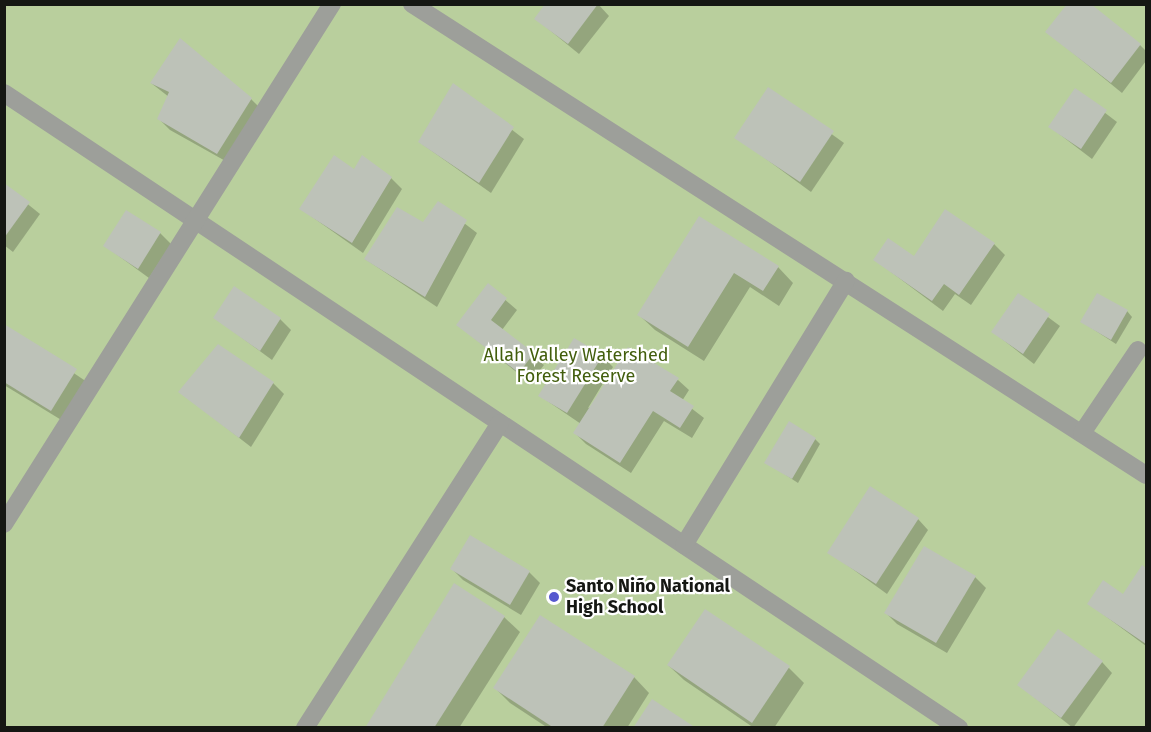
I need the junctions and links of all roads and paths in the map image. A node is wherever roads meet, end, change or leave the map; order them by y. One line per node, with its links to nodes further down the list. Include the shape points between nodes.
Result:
1 (332, 4): 4 (street)
2 (411, 4): 5 (street)
3 (4, 93): 4 (street)
4 (196, 219): 7 (street); 10 (street)
5 (846, 281): 8 (street); 11 (street)
6 (1138, 350): 8 (street)
7 (500, 423): 11 (street); 12 (street)
8 (1082, 433): 9 (street)
9 (1146, 475)
10 (4, 524)
11 (684, 544): 13 (street)
12 (306, 728)
13 (959, 728)

